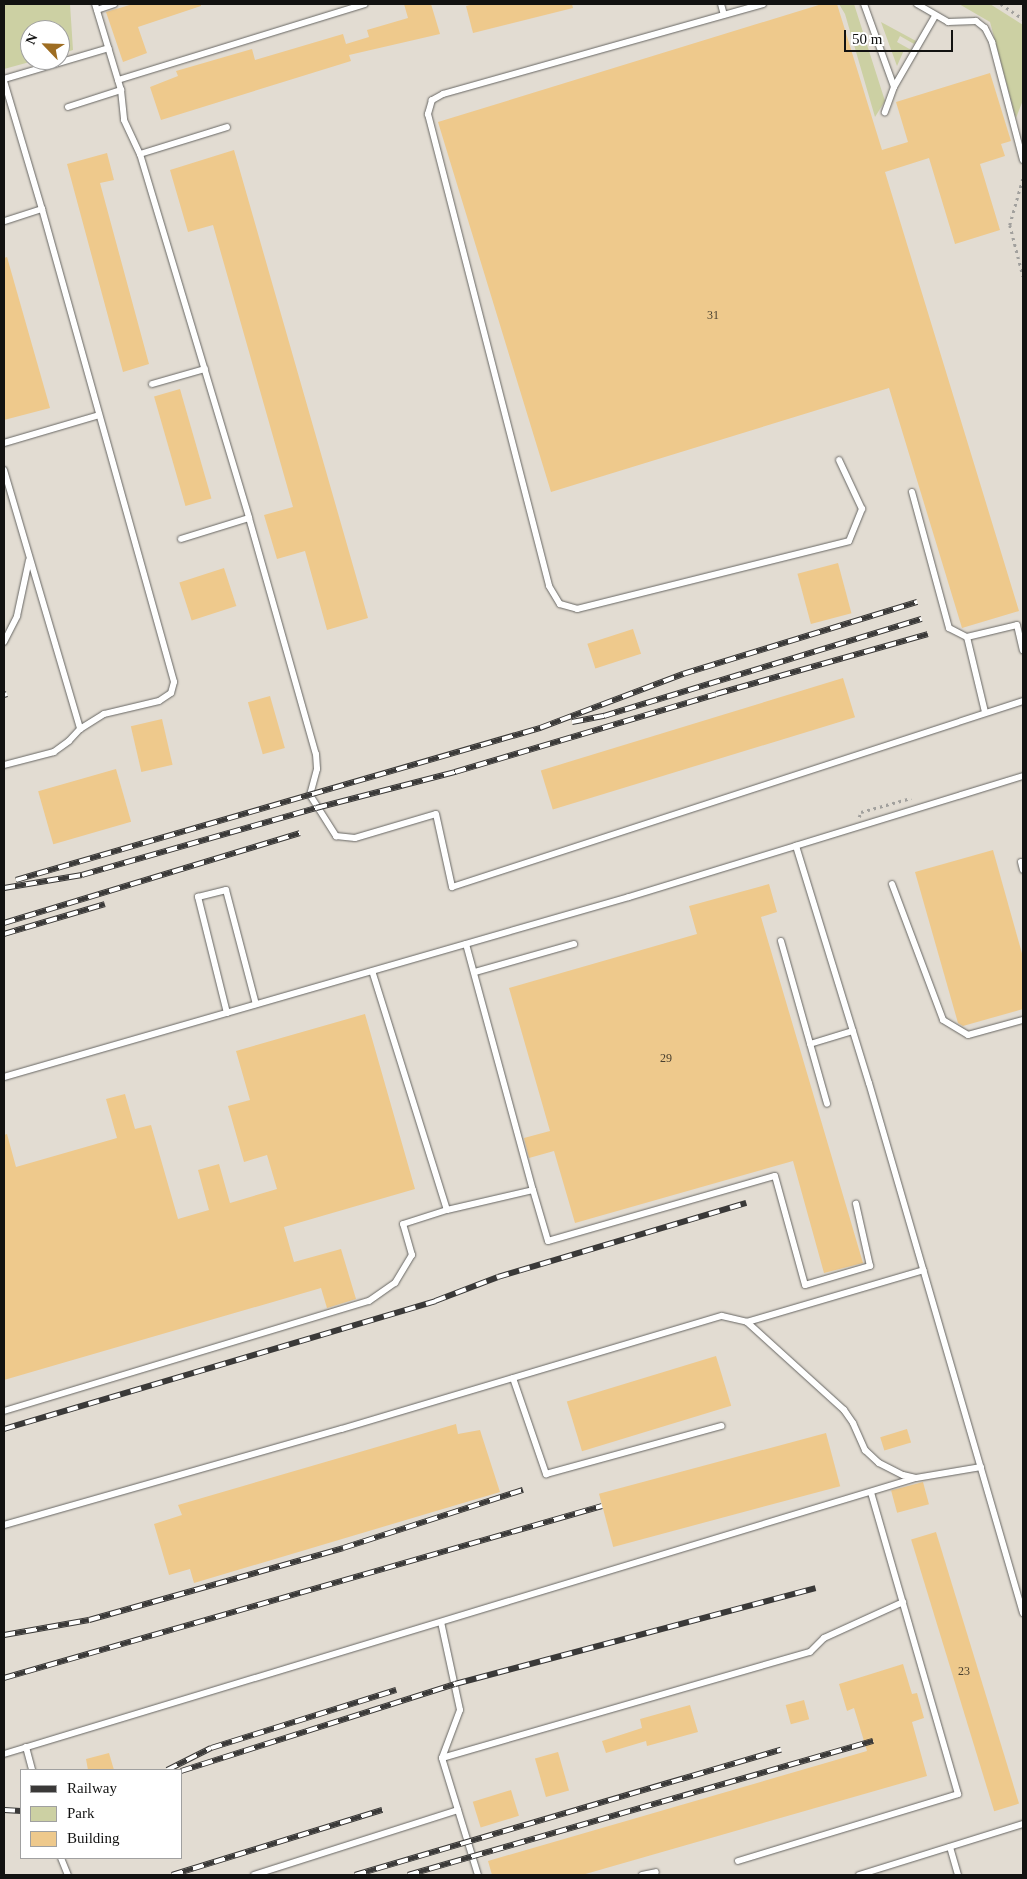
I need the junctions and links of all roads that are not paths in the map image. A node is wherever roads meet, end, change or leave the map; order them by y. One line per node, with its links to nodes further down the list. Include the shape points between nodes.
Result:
1 (114, 4): 7 (lane)
2 (364, 4): 12 (lane)
3 (721, 4): 8 (lane)
4 (763, 4): 8 (lane)
5 (864, 4): 13 (lane)
6 (917, 4): 9 (lane)
7 (96, 7): 10 (lane)
8 (724, 15): 26 (lane, via 443,94 432,100 428,114 549,586 560,604 578,609 849,541 862,509)
9 (935, 16): 13 (lane); 19 (lane, via 948,22 976,21 985,28 992,42)
10 (108, 48): 11 (lane); 12 (lane)
11 (4, 80): 20 (lane)
12 (118, 80): 14 (lane)
13 (894, 86): 16 (lane)
14 (121, 90): 15 (lane); 18 (lane, via 124,120)
15 (68, 106)
16 (885, 112)
17 (227, 128): 18 (lane)
18 (140, 154): 22 (lane)
19 (1023, 160)
20 (42, 209): 21 (lane); 24 (lane)
21 (5, 221)
22 (205, 369): 23 (lane); 29 (lane)
23 (152, 384)
24 (99, 415): 25 (lane); 37 (lane, via 174,682 171,693 160,701 104,714)
25 (4, 443)
26 (839, 460)
27 (4, 470): 31 (lane)
28 (912, 492): 32 (lane, via 949,628)
29 (249, 518): 30 (lane); 36 (lane, via 316,754 317,769 310,795 316,808 336,836 345,838 356,838 436,814 452,887)
30 (181, 538)
31 (29, 557): 33 (lane, via 17,616); 37 (lane)
32 (967, 637): 34 (lane, via 1017,625); 36 (lane)
33 (4, 642)
34 (1023, 650)
35 (1023, 700): 36 (lane)
36 (985, 712)
37 (80, 728): 38 (lane, via 54,752)
38 (4, 765)
39 (1023, 776): 40 (lane)
40 (796, 846): 45 (lane); 52 (lane)
41 (1021, 862): 42 (lane)
42 (1023, 870)
43 (892, 884): 51 (lane, via 943,1020 968,1035)
44 (781, 941): 53 (lane)
45 (466, 944): 47 (lane); 48 (lane)
46 (574, 944): 48 (lane)
47 (372, 971): 49 (lane); 58 (lane)
48 (475, 972): 56 (lane)
49 (256, 1004): 50 (lane); 50 (lane, via 226,890 198,897)
50 (227, 1013): 54 (lane)
51 (1023, 1020)
52 (853, 1031): 53 (lane); 59 (lane)
53 (810, 1044): 55 (lane)
54 (4, 1077)
55 (826, 1104)
56 (533, 1190): 57 (lane, via 548,1241 775,1176 805,1285 870,1266); 58 (lane)
57 (856, 1204)
58 (448, 1210): 62 (lane, via 403,1224 412,1255 395,1283 368,1301)
59 (924, 1270): 60 (lane); 64 (lane)
60 (747, 1322): 61 (lane, via 722,1316); 65 (lane, via 844,1410 866,1450 879,1463 903,1476)
61 (512, 1378): 63 (lane, via 546,1474); 67 (lane)
62 (4, 1411)
63 (722, 1426)
64 (981, 1467): 65 (lane); 69 (lane)
65 (916, 1478): 66 (lane)
66 (871, 1492): 68 (lane); 70 (lane)
67 (4, 1525)
68 (903, 1602): 73 (lane, via 824,1638 810,1652); 79 (lane, via 958,1794)
69 (1023, 1612)
70 (441, 1622): 71 (lane); 73 (lane, via 460,1710)
71 (26, 1748): 72 (lane); 74 (lane)
72 (4, 1754)
73 (442, 1758): 75 (lane)
74 (32, 1769)
75 (458, 1810): 82 (lane); 83 (lane)
76 (1023, 1824): 77 (lane)
77 (950, 1847): 85 (lane); 86 (lane)
78 (61, 1859): 81 (lane)
79 (738, 1861)
80 (656, 1872): 84 (lane)
81 (68, 1875)
82 (254, 1875)
83 (478, 1875)
84 (642, 1875)
85 (859, 1875)
86 (958, 1875)

